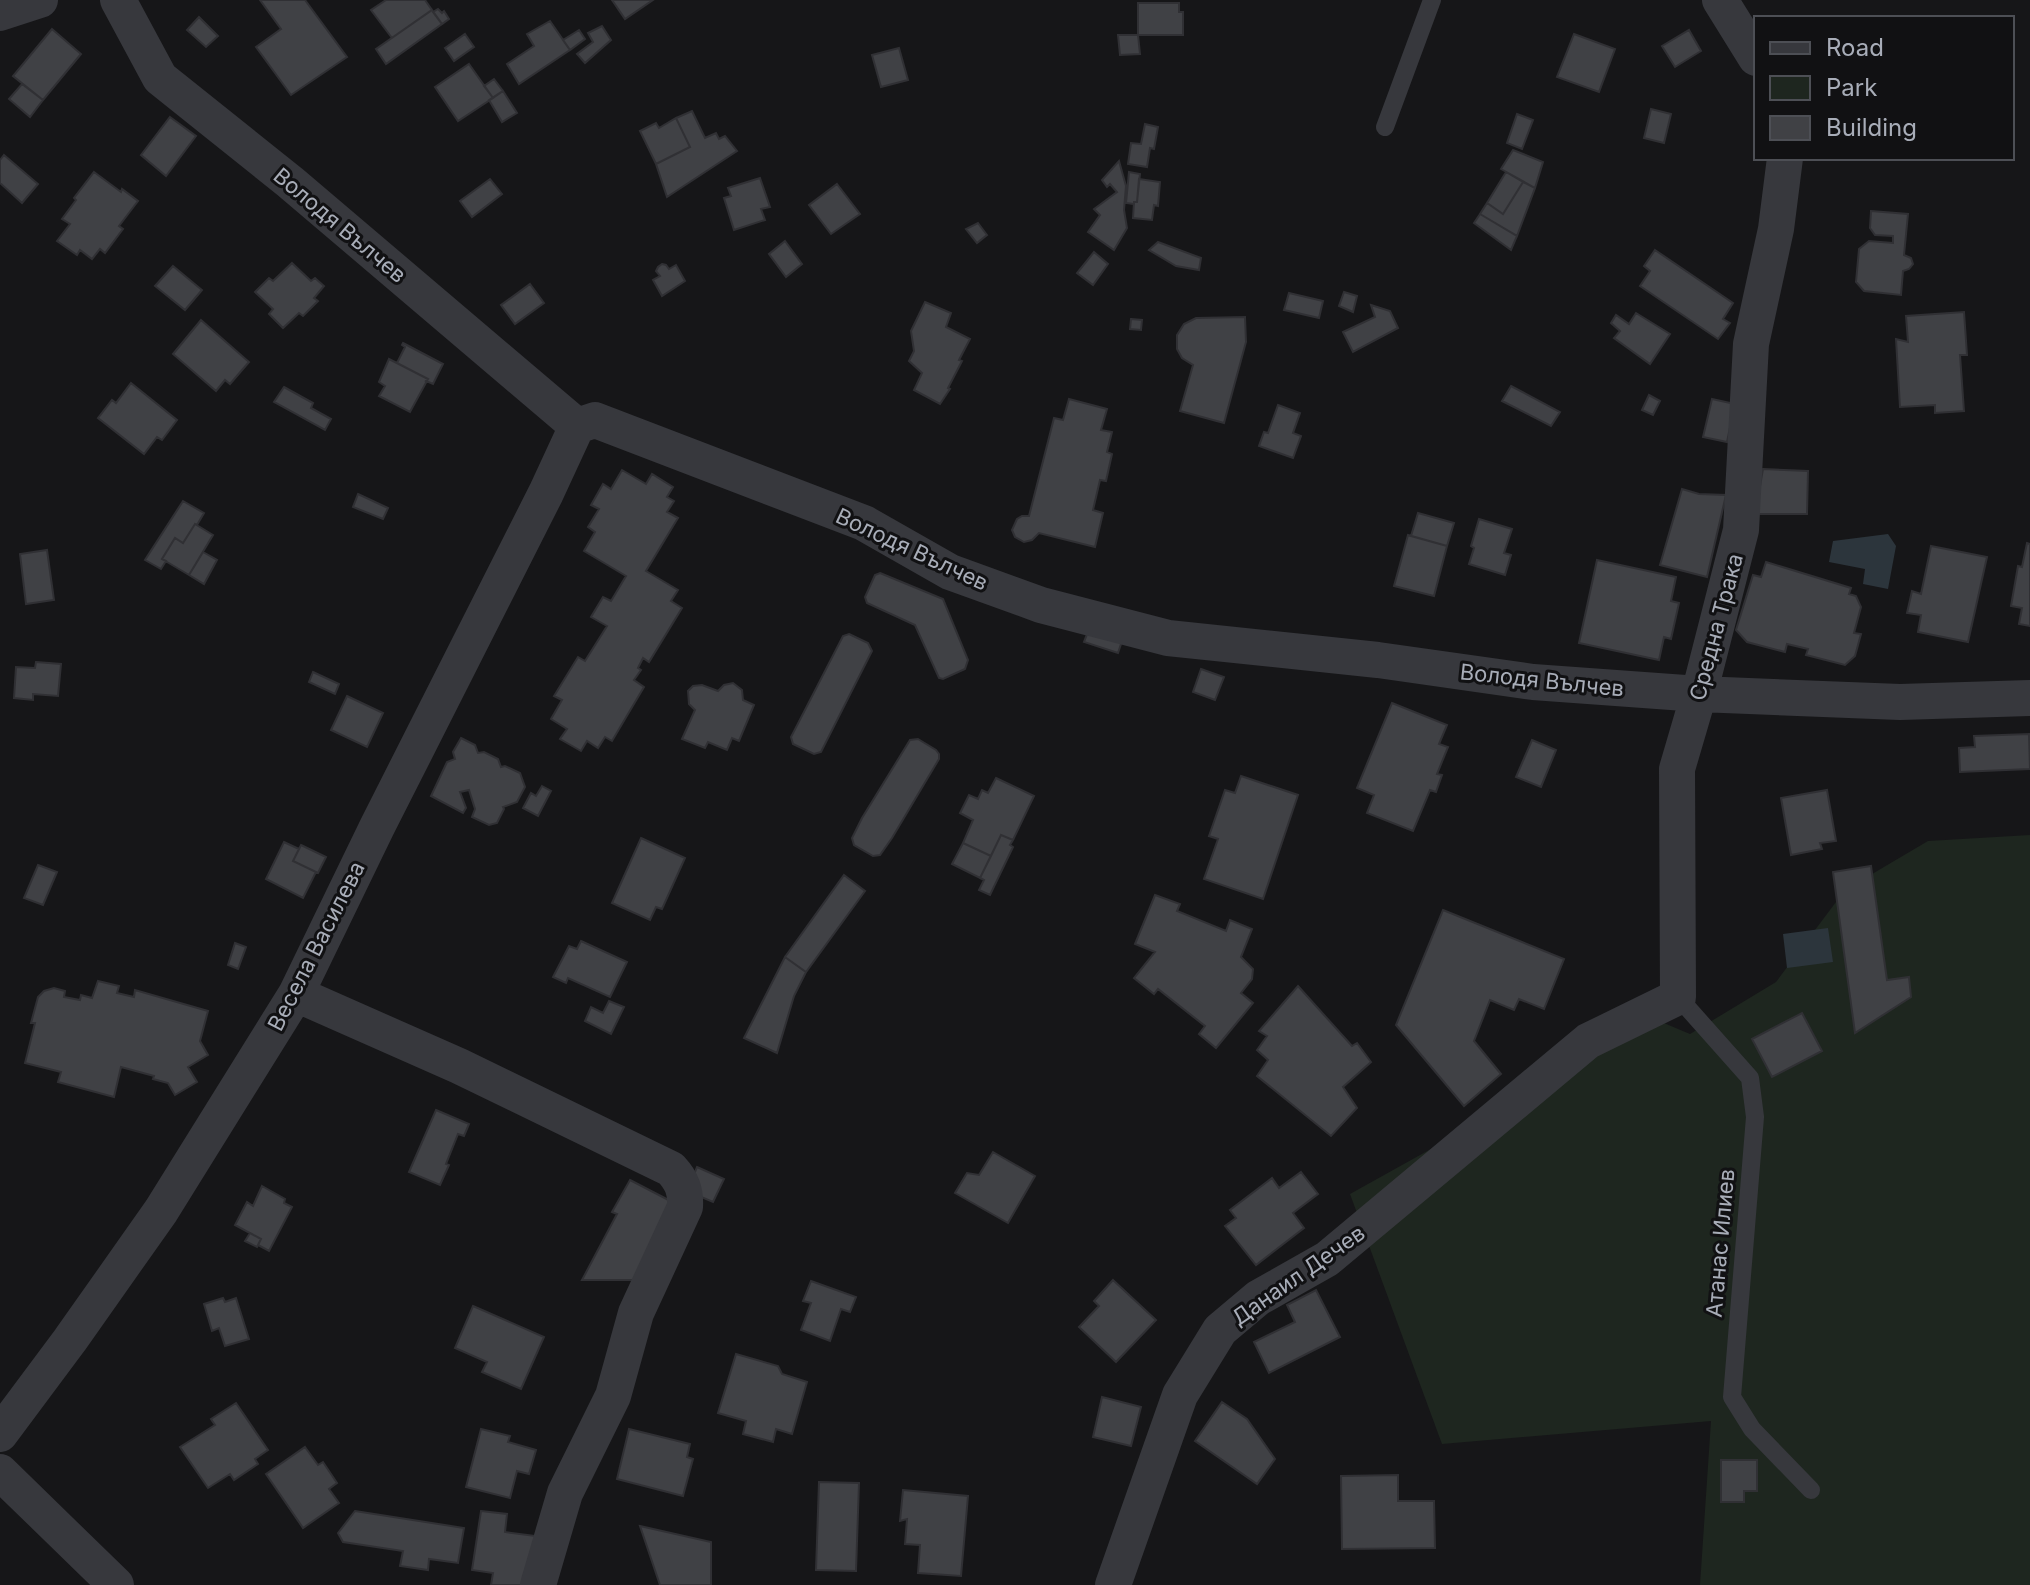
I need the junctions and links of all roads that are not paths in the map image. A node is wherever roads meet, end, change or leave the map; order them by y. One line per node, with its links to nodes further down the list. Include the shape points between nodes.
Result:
1 (40, 0): 5 (street)
2 (118, 0): 9 (street, Володя Вълчев, via 160,78)
3 (1432, 0): 7 (lane)
4 (1720, 0): 6 (street)
5 (0, 13)
6 (1754, 55)
7 (1385, 127)
8 (1785, 160): 10 (street, Средна Трака, via 1751,344 1741,530)
9 (577, 426): 10 (street, Володя Вълчев, via 595,420 864,523 950,572 1041,605 1168,638 1533,682); 12 (street, Весела Василева)
10 (1699, 694): 11 (street, Володя Вълчев, via 1900,702); 13 (street, Средна Трака, via 1677,769)
11 (2030, 698)
12 (296, 994): 14 (street, Весела Василева, via 161,1211); 18 (street, via 671,1169 683,1184 685,1207 636,1313 613,1396 565,1493)
13 (1678, 997): 16 (lane, Атанас Илиев, via 1750,1078 1752,1091 1755,1117 1732,1397 1752,1429); 19 (street, Данаил Дечев, via 1588,1041 1327,1259 1258,1298 1220,1330 1180,1395)
14 (0, 1434)
15 (0, 1472): 17 (street)
16 (1811, 1490)
17 (116, 1585)
18 (538, 1585)
19 (1113, 1585)

